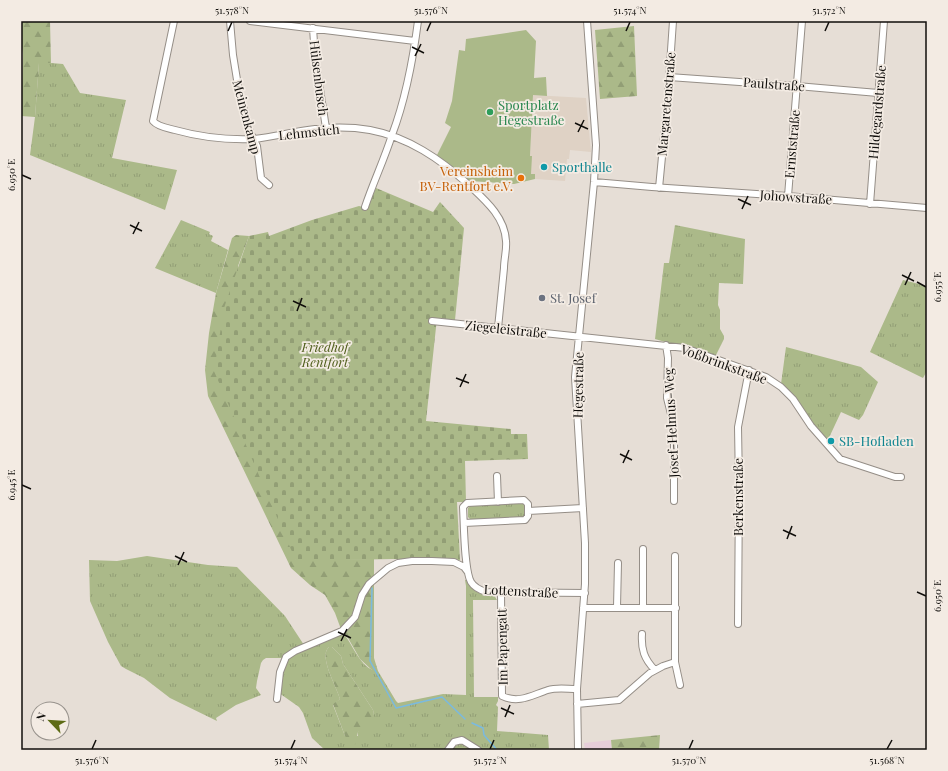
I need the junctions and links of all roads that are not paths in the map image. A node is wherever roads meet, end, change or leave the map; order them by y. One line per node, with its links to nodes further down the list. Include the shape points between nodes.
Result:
1 (174, 21): 16 (street, Lehmstich, via 154,123 202,136 226,139)
2 (230, 21): 16 (street, Meinenkamp, via 239,92)
3 (250, 21): 9 (street)
4 (418, 21): 10 (street)
5 (587, 21): 17 (street, Hegestraße, via 596,145)
6 (673, 21): 11 (street, Margaretenstraße)
7 (802, 21): 12 (street, Ernststraße)
8 (884, 21): 13 (street, Hildegardstraße)
9 (313, 28): 10 (street); 14 (street, Hülsenbusch)
10 (415, 41): 15 (street, via 407,89)
11 (669, 77): 12 (street, Paulstraße); 19 (street, Margaretenstraße)
12 (797, 86): 13 (street, Paulstraße); 20 (street, Ernststraße)
13 (878, 93): 21 (street, Hildegardstraße)
14 (326, 128): 15 (street, Lehmstich, via 360,129); 16 (street, Lehmstich)
15 (392, 136): 22 (street); 25 (street, Lehmstich, via 437,158 485,200 499,217 506,240)
16 (254, 138): 18 (street, Meinenkamp, via 261,178)
17 (594, 182): 19 (street, Johowstraße); 26 (street, Hegestraße)
18 (269, 185)
19 (659, 188): 20 (street, Johowstraße)
20 (788, 196): 21 (street, Johowstraße)
21 (870, 204): 23 (street, Johowstraße)
22 (365, 208)
23 (927, 208)
24 (432, 321): 25 (street, Ziegeleistraße)
25 (498, 328): 26 (street, Ziegeleistraße)
26 (579, 336): 27 (street, Voßbrinkstraße); 33 (street, Hegestraße, via 575,377)
27 (666, 345): 28 (street, Voßbrinkstraße, via 685,348); 31 (street, Josef-Helmus-Weg, via 667,398 674,441)
28 (749, 370): 30 (street, Voßbrinkstraße, via 781,387 840,459); 46 (street, Berkenstraße, via 738,427)
29 (497, 476): 32 (street)
30 (901, 477)
31 (674, 501)
32 (498, 502): 34 (street, Lottenstraße, via 524,500 528,504); 35 (street, Lottenstraße, via 467,503 463,507)
33 (583, 508): 34 (street); 41 (street, Hegestraße)
34 (528, 510): 35 (street, via 525,520)
35 (464, 523): 39 (street, Lottenstraße)
36 (643, 549): 43 (street)
37 (676, 556): 45 (street)
38 (618, 563): 42 (street)
39 (467, 571): 40 (street, Lottenstraße, via 470,581 477,588 486,592); 52 (street, via 454,562 432,561 398,563 388,568 369,584 362,595 355,617 342,631 286,657 280,672)
40 (501, 592): 41 (street, Lottenstraße); 51 (street, Im Papengatt, via 502,696 508,699 527,698 558,688)
41 (585, 593): 44 (street, Hegestraße)
42 (617, 607): 43 (street); 44 (street)
43 (643, 607): 45 (street)
44 (583, 608): 51 (street, Hegestraße)
45 (676, 608): 48 (street)
46 (738, 624)
47 (642, 634): 49 (street, via 643,652)
48 (675, 662): 49 (street); 50 (street)
49 (652, 672): 53 (street, via 619,700)
50 (680, 685)
51 (577, 689): 53 (street, Hegestraße)
52 (277, 699)
53 (577, 704): 56 (street, Hegestraße)
54 (448, 750): 55 (street, via 454,742 462,740)
55 (478, 750)
56 (578, 750)

